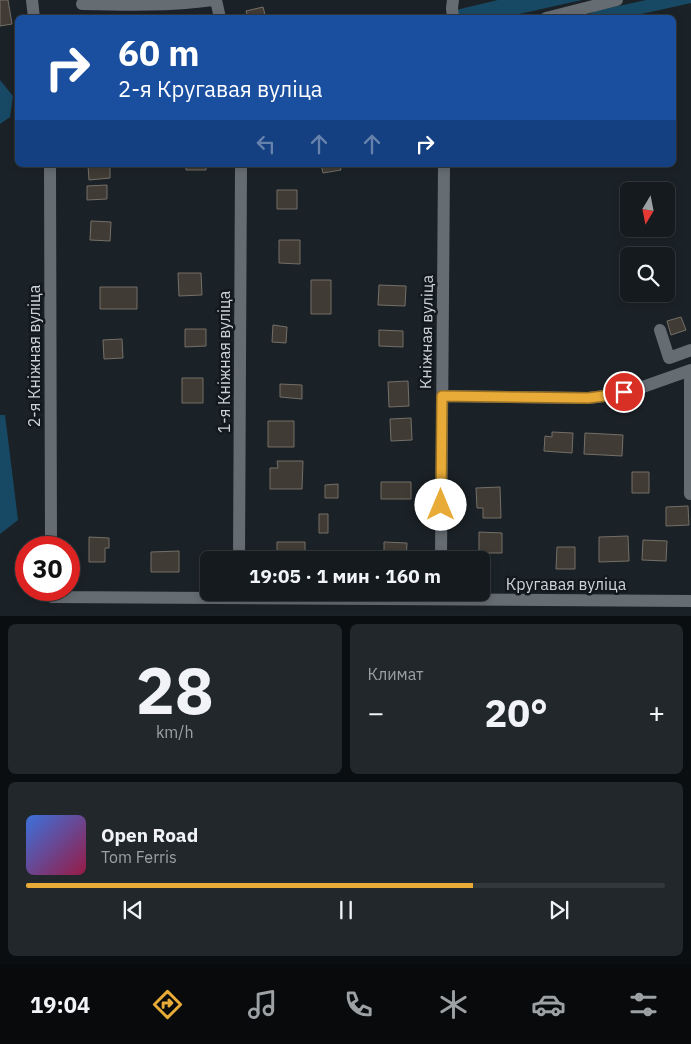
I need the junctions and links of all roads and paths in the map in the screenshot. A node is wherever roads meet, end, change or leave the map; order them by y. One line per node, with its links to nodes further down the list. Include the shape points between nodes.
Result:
1 (32, 0): 6 (street)
2 (214, 0): 5 (street, via 182,4); 7 (street)
3 (453, 0): 8 (street)
4 (616, 0): 9 (street)
5 (82, 4)
6 (34, 15)
7 (219, 15)
8 (453, 15)
9 (558, 15)
10 (50, 167): 18 (street, 2-я Кніжная вуліца)
11 (241, 167): 19 (street, 1-я Кніжная вуліца)
12 (444, 167): 16 (street, Кніжная вуліца)
13 (660, 330): 14 (street, via 669,358)
14 (691, 350)
15 (691, 370): 16 (street, via 636,389 588,398); 17 (street)
16 (442, 396): 20 (street, Кніжная вуліца)
17 (690, 494)
18 (52, 536)
19 (239, 551)
20 (441, 551)
21 (80, 594): 22 (street, Кругавая вуліца)
22 (200, 595)
23 (490, 597): 24 (street, Кругавая вуліца)
24 (691, 601)

